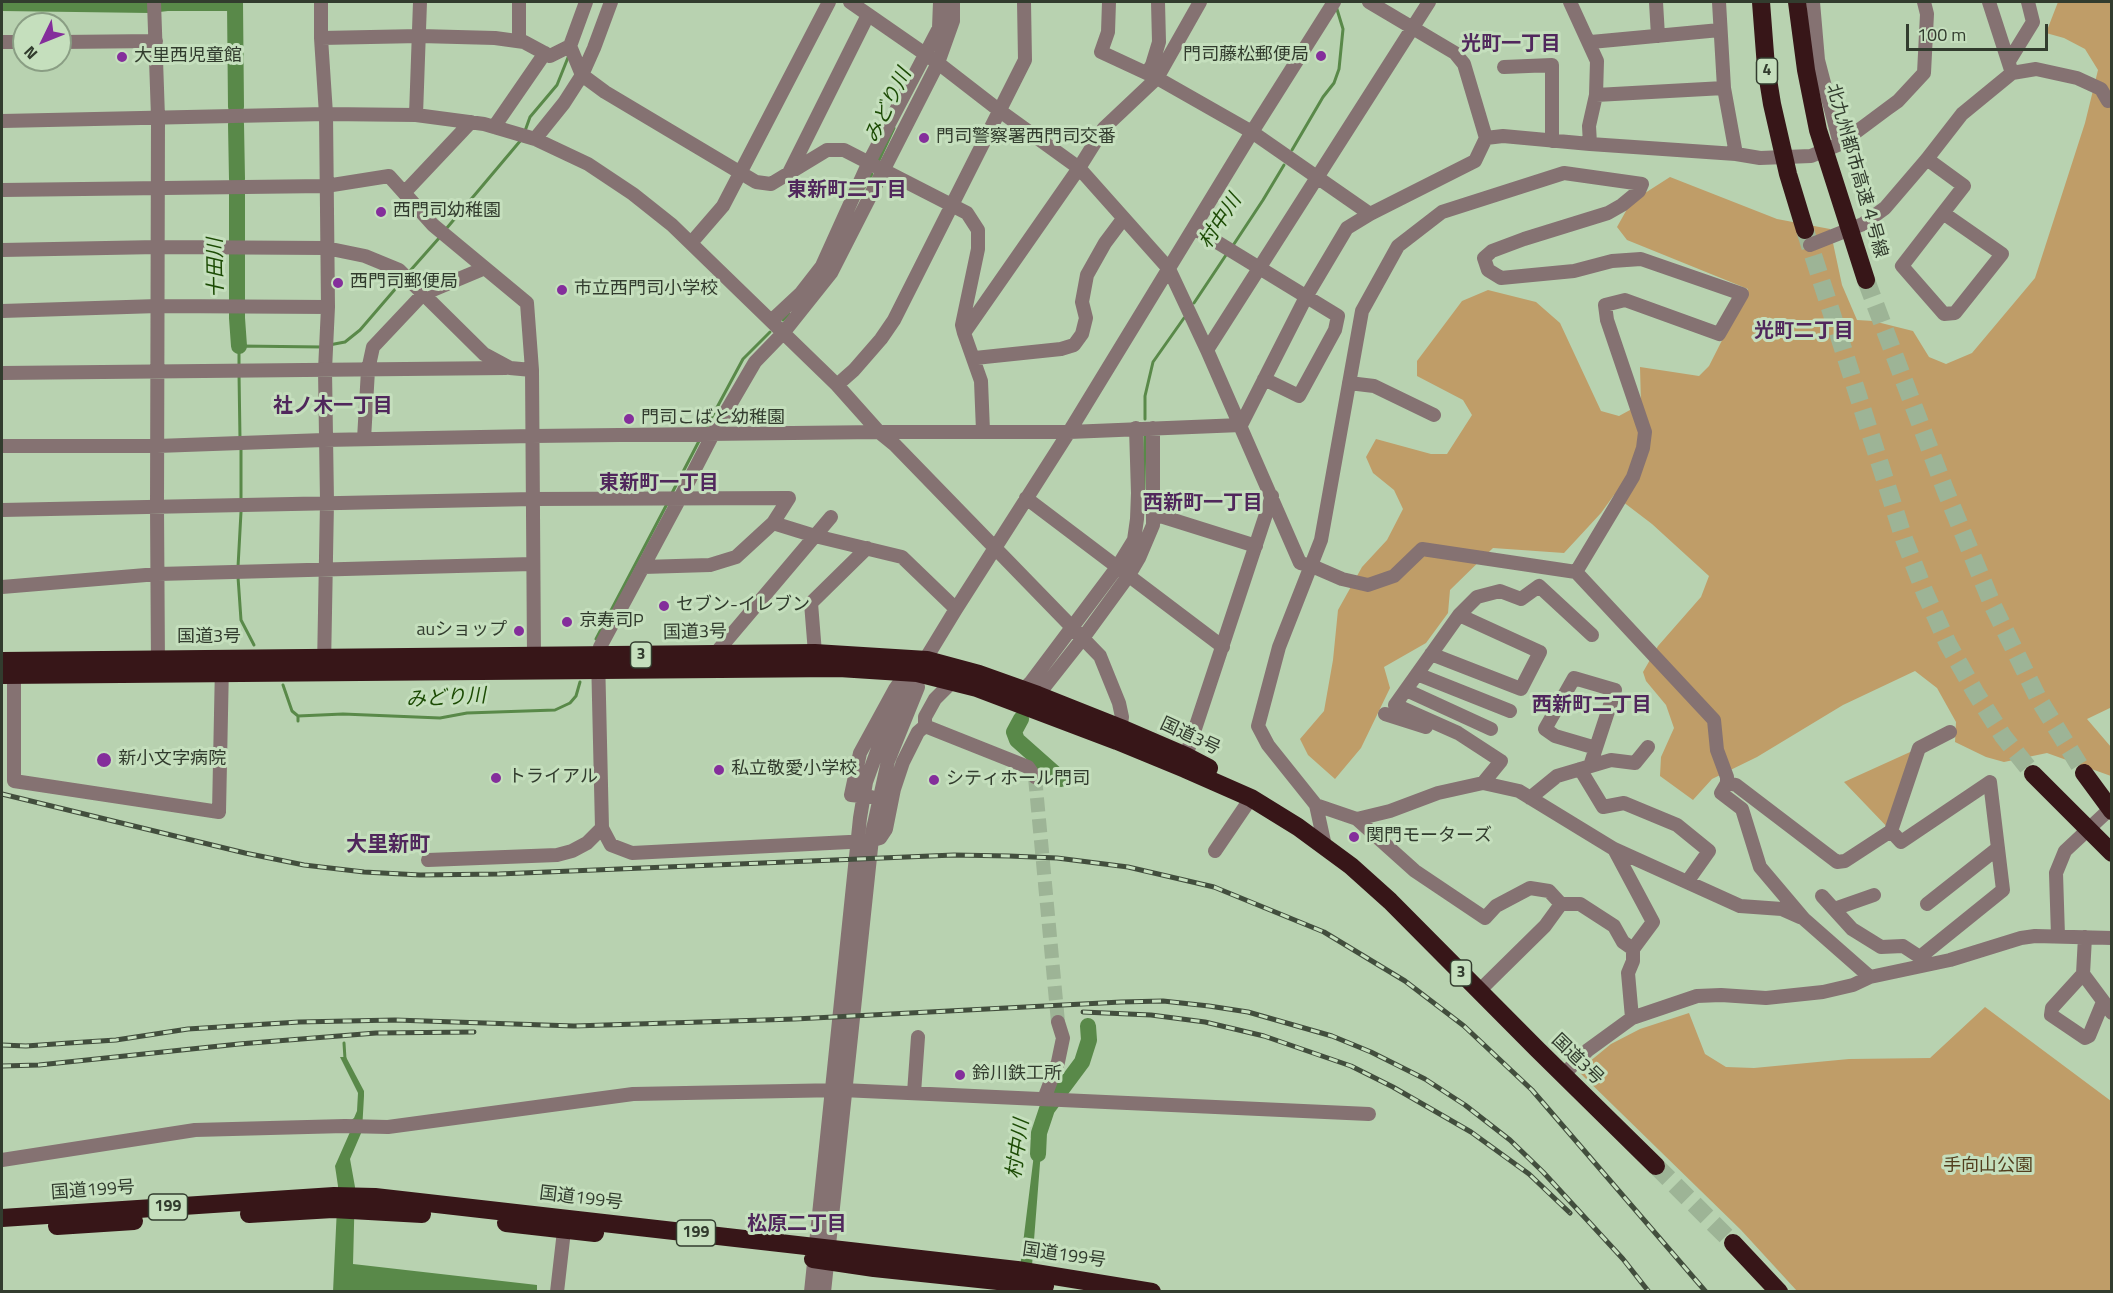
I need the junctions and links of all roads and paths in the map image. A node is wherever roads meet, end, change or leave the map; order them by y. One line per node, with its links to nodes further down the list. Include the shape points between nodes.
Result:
1 (154, 2): 33 (street)
2 (321, 2): 32 (street)
3 (420, 2): 30 (street)
4 (519, 2): 34 (street)
5 (586, 2): 37 (street)
6 (611, 2): 42 (street)
7 (829, 2): 65 (street)
8 (850, 2): 27 (street)
9 (939, 2): 39 (street, via 939,28)
10 (953, 2): 39 (street, via 953,21)
11 (1024, 2): 47 (street, via 1025,60)
12 (1109, 2): 43 (street, via 1108,32 1101,52)
13 (1158, 2): 43 (street, via 1159,42)
14 (1200, 2): 43 (street)
15 (1369, 2): 28 (street)
16 (1429, 2): 28 (street)
17 (1570, 2): 36 (street)
18 (1656, 2): 31 (street)
19 (1719, 2): 29 (street)
20 (1761, 2): 77 (highway, 4, via 1780,139)
21 (1797, 2): 85 (highway, 北九州都市高速４号線 / 4, via 1818,130)
22 (1813, 2): 59 (street, via 1818,60)
23 (1924, 2): 59 (street, via 1924,72 1898,101)
24 (1989, 2): 41 (street)
25 (2028, 2): 41 (street, via 2034,22)
26 (1333, 4): 54 (street)
27 (868, 15): 39 (street); 66 (street)
28 (1413, 28): 56 (street, via 1455,53 1464,64); 67 (street)
29 (1720, 30): 31 (street); 44 (street)
30 (420, 36): 32 (street); 34 (street); 49 (street)
31 (1658, 36): 36 (street)
32 (321, 38): 48 (street)
33 (156, 41): 35 (street); 50 (street)
34 (519, 41): 38 (street)
35 (72, 42)
36 (1591, 42): 45 (street, via 1597,61)
37 (570, 46): 38 (street, via 550,56); 42 (street)
38 (545, 53): 53 (street)
39 (932, 59): 47 (street); 62 (street); 64 (street)
40 (1504, 67): 57 (street, via 1552,64)
41 (2011, 67): 46 (street, via 2077,78 2101,89); 61 (street, via 1962,114)
42 (582, 75): 55 (street, via 564,103); 65 (street)
43 (1152, 76): 54 (street); 63 (street, via 1104,128)
44 (1724, 88): 45 (street); 60 (street)
45 (1596, 95): 58 (street, via 1589,126)
46 (2108, 101)
47 (1000, 111): 63 (street); 72 (street)
48 (326, 114): 49 (street); 50 (street); 68 (street)
49 (416, 115): 52 (street)
50 (158, 117): 51 (street); 69 (street)
51 (2, 121)
52 (471, 122): 53 (street); 71 (street)
53 (494, 127): 55 (street)
54 (1252, 132): 67 (street); 76 (street)
55 (527, 136): 78 (street, via 588,164 633,194)
56 (1486, 138): 57 (street); 74 (street, via 1475,162)
57 (1552, 141): 58 (street)
58 (1590, 144): 60 (street)
59 (1840, 144): 60 (street, via 1810,156 1760,158)
60 (1736, 153)
61 (1927, 159): 73 (street, via 1964,186); 77 (street, via 1885,208 1863,224 1835,235)
62 (869, 162): 64 (street); 66 (street, via 844,150 827,150); 91 (street, via 822,266)
63 (1079, 168): 75 (street); 93 (street)
64 (883, 171): 72 (street); 92 (street, via 831,273)
65 (741, 174): 66 (street, via 771,184); 78 (street, via 723,206)
66 (788, 175)
67 (1318, 178): 74 (street); 83 (street)
68 (326, 186): 69 (street); 71 (street, via 389,176); 80 (street)
69 (158, 188): 70 (street); 79 (street)
70 (2, 190)
71 (404, 194): 82 (street, via 433,225)
72 (951, 205): 93 (street, via 967,213 978,230 978,249 962,325); 104 (street, via 894,320)
73 (1943, 213): 73 (street, via 2002,254 1955,313 1944,314 1902,266)
74 (1370, 214): 87 (street, via 1347,228)
75 (1123, 219): 84 (street); 95 (street, via 1087,274 1082,302 1086,318 1074,345)
76 (1194, 228): 83 (street); 84 (street)
77 (1808, 237)
78 (691, 243): 91 (street)
79 (158, 247): 80 (street); 81 (street); 88 (street)
80 (326, 248): 86 (street, via 365,256 399,270); 89 (street)
81 (2, 250)
82 (485, 268): 86 (street); 99 (street, via 527,303)
83 (1260, 268): 87 (street); 94 (street)
84 (1169, 269): 94 (street); 111 (street)
85 (1866, 280)
86 (423, 294): 96 (street, via 484,354); 98 (street, via 373,347)
87 (1306, 297): 102 (street); 102 (street, via 1338,316 1335,330 1299,396)
88 (158, 306): 89 (street); 90 (street); 100 (street)
89 (328, 307): 97 (street)
90 (2, 311)
91 (771, 321): 92 (street)
92 (783, 332): 104 (street); 112 (street, via 755,362)
93 (964, 333): 95 (street)
94 (1208, 350): 106 (street)
95 (975, 358): 109 (street, via 981,381)
96 (510, 368): 98 (street); 99 (street)
97 (324, 370): 98 (street); 100 (street); 115 (street)
98 (368, 370): 114 (street)
99 (532, 370): 113 (street)
100 (158, 371): 101 (street); 117 (street)
101 (2, 373)
102 (1264, 379): 106 (street)
103 (1349, 383): 105 (street, via 1374,386); 133 (street, via 1321,540); 137 (street, via 1362,311 1398,246 1442,213 1564,173 1642,184 1622,206 1608,213 1524,239 1492,251 1485,258 1488,270 1501,278 1641,259 1742,294 1719,334 1624,300 1605,305 1645,432 1634,477)
104 (837, 385): 110 (street)
105 (1434, 415)
106 (1241, 425): 108 (street); 118 (street)
107 (1136, 428): 108 (street); 111 (street); 136 (street, via 1137,519)
108 (1153, 428): 125 (street)
109 (983, 431): 110 (street); 111 (street)
110 (879, 432): 112 (street); 129 (street)
111 (1069, 432): 119 (street)
112 (712, 434): 113 (street); 121 (street)
113 (533, 436): 114 (street); 120 (street)
114 (364, 439): 115 (street)
115 (324, 440): 117 (street); 122 (street)
116 (2, 446): 117 (street)
117 (157, 446): 123 (street)
118 (1272, 496): 130 (street); 133 (street, via 1300,563)
119 (1026, 498): 129 (street); 136 (street)
120 (533, 499): 121 (street); 122 (street); 132 (street)
121 (672, 500): 127 (street, via 789,498); 134 (street)
122 (327, 502): 123 (street); 135 (street)
123 (156, 506): 124 (street); 138 (street)
124 (2, 510)
125 (1154, 514): 130 (street); 136 (street, via 1139,558)
126 (831, 517): 128 (street)
127 (773, 523): 128 (street); 134 (street, via 736,557 710,565)
128 (815, 536): 131 (street); 147 (street)
129 (995, 546): 140 (street); 142 (street)
130 (1256, 546): 145 (street)
131 (867, 548): 140 (street, via 902,556); 146 (street, via 811,603)
132 (532, 564): 135 (street); 149 (street)
133 (1312, 566): 137 (street, via 1368,585 1394,576 1422,549); 180 (street, via 1279,647 1258,726 1268,745)
134 (644, 567): 151 (street, via 600,647)
135 (325, 571): 138 (street); 152 (street)
136 (1123, 571): 142 (street); 144 (street); 145 (street)
137 (1576, 572): 176 (street, via 1714,720 1717,750)
138 (158, 574): 139 (street); 153 (street)
139 (2, 587)
140 (956, 609): 155 (street)
141 (1459, 615): 143 (street, via 1478,597 1500,591 1521,599 1539,586); 148 (street); 148 (street, via 1540,652 1521,689)
142 (1072, 626): 144 (street); 160 (street, via 1031,682)
143 (1592, 635)
144 (1083, 638): 160 (street); 166 (street, via 1100,656 1119,702)
145 (1223, 647): 170 (street)
146 (815, 653): 147 (highway, 国道3号 / 3); 155 (highway, 国道3号 / 3)
147 (715, 654): 151 (highway, 国道3号 / 3)
148 (1431, 654): 157 (street)
149 (534, 656): 151 (highway, 国道3号 / 3); 152 (highway, 国道3号 / 3)
150 (2, 661): 153 (highway, 国道3号 / 3)
151 (599, 663): 152 (highway, 国道3号 / 3); 155 (highway, 国道3号 / 3); 183 (street)
152 (324, 665): 154 (highway, 国道3号 / 3)
153 (158, 666): 154 (highway, 国道3号 / 3); 156 (highway, 国道3号 / 3)
154 (222, 666): 156 (street, via 219,812 14,781)
155 (918, 670): 158 (highway, 国道3号 / 3); 160 (highway, 国道3号 / 3, via 980,674); 179 (street, via 885,705 860,753 851,795); 225 (street, via 887,728 866,782); 226 (street, via 880,788 873,829)
156 (8, 674)
157 (1417, 674): 159 (street); 161 (street)
158 (953, 681): 163 (street, via 935,699 925,717); 166 (highway, 国道3号 / 3)
159 (1406, 690): 164 (street); 167 (street, via 1395,705)
160 (1030, 693): 166 (highway, 国道3号 / 3)
161 (1510, 711)
162 (1385, 714): 167 (street)
163 (925, 726): 174 (street, via 1028,767); 179 (street, via 910,745)
164 (1491, 729)
165 (1950, 732): 184 (street, via 1919,748)
166 (1119, 735): 170 (highway, 国道3号 / 3); 177 (highway, 国道3号 / 3)
167 (1469, 740): 175 (street, via 1501,761)
168 (1648, 747): 171 (street, via 1635,762 1611,760)
169 (1596, 748): 171 (street, via 1555,736 1545,729 1574,678 1615,690)
170 (1186, 756): 177 (highway, 国道3号 / 3, via 1227,778)
171 (1585, 767): 178 (street, via 1557,776); 191 (street, via 1603,807 1624,803 1677,825 1709,851)
172 (2084, 773): 181 (highway)
173 (2032, 774): 189 (highway)
174 (1035, 777)
175 (1483, 783): 178 (street, via 1519,791); 182 (street)
176 (1727, 783): 184 (street, via 1736,785 1837,862 1845,861); 197 (street, via 1721,793 1742,809 1760,867)
177 (1251, 798): 185 (highway, 国道3号 / 3); 188 (street)
178 (1530, 798): 187 (street)
179 (892, 799): 183 (street, via 883,833 870,841 632,853 611,845)
180 (1316, 805): 182 (street); 185 (street)
181 (2109, 807): 198 (street, via 2065,851 2056,873)
182 (1358, 819): 194 (street, via 1415,871 1485,918 1496,906 1530,888 1549,891)
183 (602, 828): 190 (street, via 587,843 557,855)
184 (1891, 831): 186 (street, via 1900,842 1990,782)
185 (1325, 846): 205 (highway, 国道3号 / 3, via 1390,901)
186 (1998, 848): 195 (street); 202 (street, via 2003,890)
187 (1614, 849): 191 (street); 201 (street, via 1653,922)
188 (1215, 850)
189 (2112, 853)
190 (428, 861)
191 (1687, 882): 197 (street, via 1740,906 1782,909)
192 (1874, 895): 196 (street)
193 (1822, 896): 196 (street)
194 (1561, 904): 201 (street, via 1580,904 1614,926); 205 (street, via 1545,926)
195 (1927, 904)
196 (1834, 909): 202 (street, via 1852,929 1881,947 1903,946)
197 (1804, 919): 204 (street)
198 (2058, 936): 199 (street); 202 (street, via 2021,938)
199 (2085, 938): 200 (street); 203 (street)
200 (2112, 938)
201 (1632, 949): 208 (street, via 1628,973)
202 (1925, 961): 204 (street)
203 (2083, 974): 206 (street); 206 (street, via 2050,1015 2085,1038)
204 (1870, 976): 208 (street, via 1853,985 1792,996 1697,996)
205 (1479, 991): 211 (highway, 国道3号 / 3)
206 (2103, 1002): 207 (street)
207 (2112, 1014)
208 (1632, 1018): 211 (street, via 1588,1050)
209 (1058, 1022): 213 (street, via 1063,1038)
210 (918, 1037): 212 (street)
211 (1563, 1075): 216 (highway, 国道3号 / 3)
212 (914, 1093): 213 (street); 215 (street, via 842,1090 633,1095 388,1127 195,1130)
213 (1044, 1099): 214 (street)
214 (1370, 1114)
215 (2, 1160)
216 (1656, 1166)
217 (333, 1202): 218 (highway, 国道199号 / 199); 219 (highway, 国道199号 / 199, via 376,1203 454,1217); 220 (highway, 国道199号 / 199)
218 (2, 1218)
219 (565, 1224): 223 (highway, 国道199号 / 199, via 627,1236); 224 (street)
220 (2, 1229)
221 (1733, 1243): 229 (highway)
222 (1041, 1280): 223 (highway, 国道199号 / 199); 227 (highway, 国道199号 / 199); 228 (highway, 国道199号 / 199)
223 (1002, 1281)
224 (557, 1292)
225 (811, 1292)
226 (824, 1292)
227 (1084, 1292)
228 (1152, 1292)
229 (1779, 1292)

